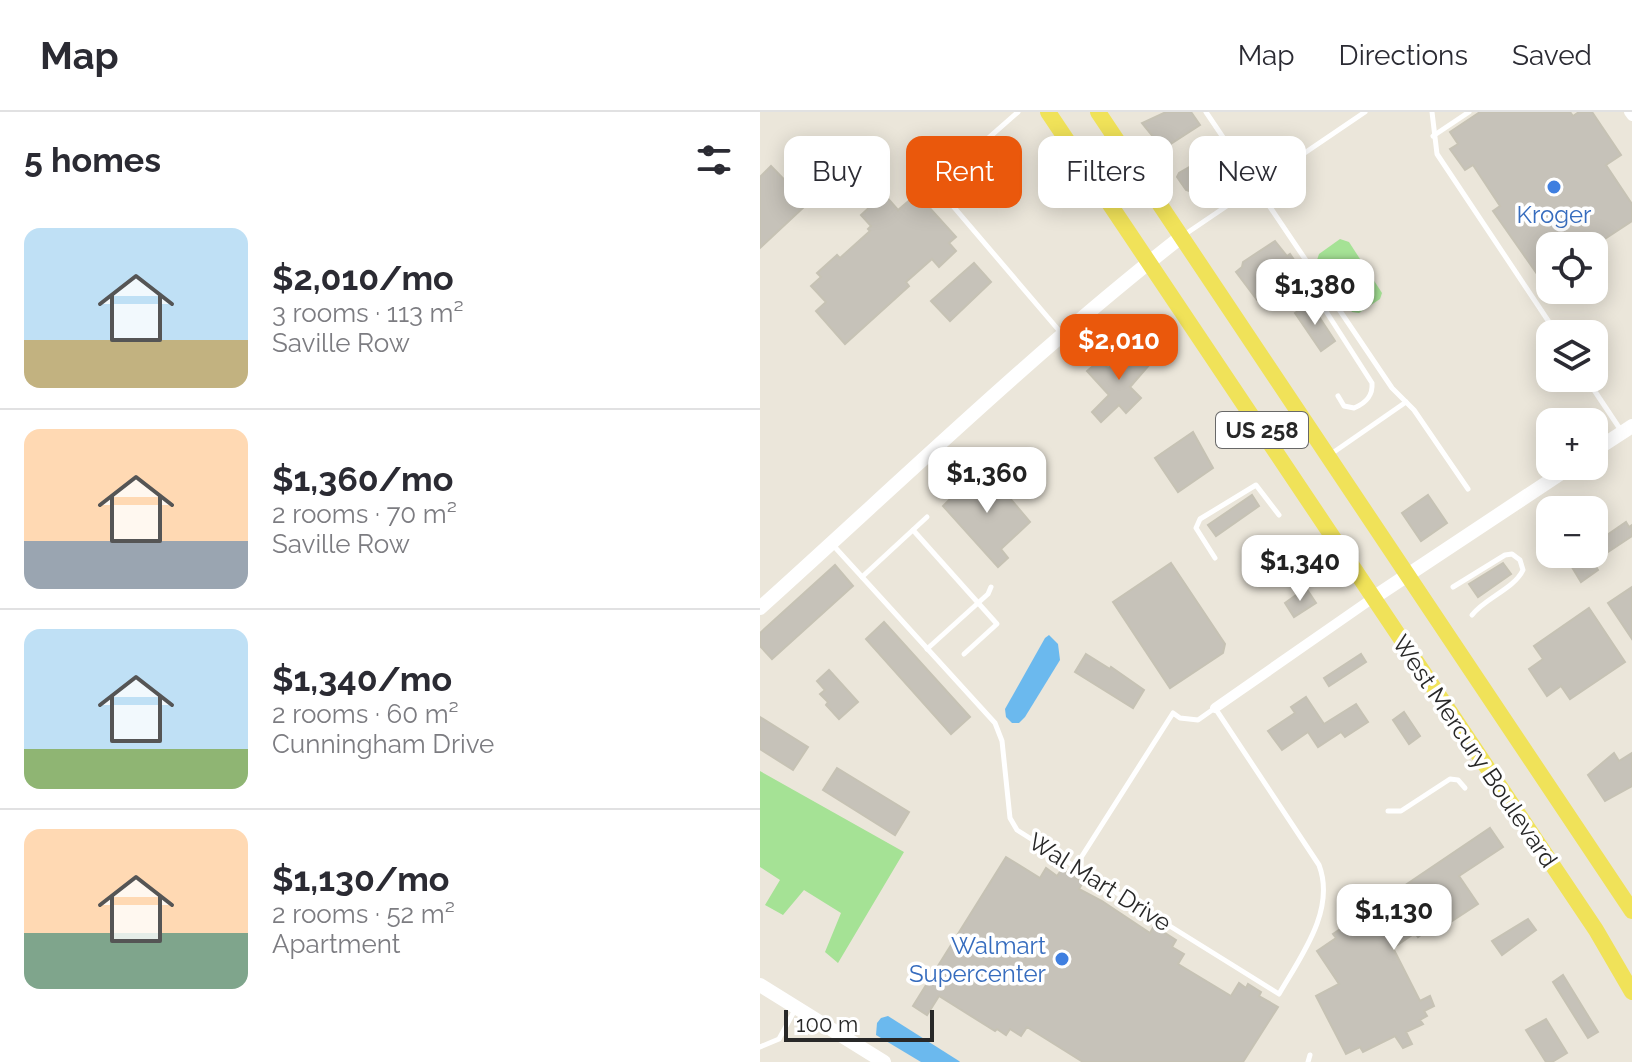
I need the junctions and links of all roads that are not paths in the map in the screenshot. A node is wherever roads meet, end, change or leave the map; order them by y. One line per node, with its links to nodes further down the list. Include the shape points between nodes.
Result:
1 (1018, 112): 17 (lane, via 935,185)
2 (1048, 112): 14 (main road, West Mercury Boulevard / US 258)
3 (1098, 112): 13 (main road, West Mercury Boulevard / US 258)
4 (1206, 112): 8 (lane)
5 (1365, 112): 10 (lane)
6 (1432, 112): 9 (lane)
7 (1469, 112): 9 (lane)
8 (1222, 136)
9 (1433, 136): 16 (lane, via 1442,164)
10 (1306, 151)
11 (1222, 208): 13 (lane)
12 (1271, 208): 20 (lane)
13 (1181, 237): 14 (street); 23 (main road, West Mercury Boulevard / US 258)
14 (1149, 262): 17 (street); 35 (main road, West Mercury Boulevard / US 258)
15 (1311, 288): 19 (lane, via 1372,383 1368,400 1354,408 1344,406)
16 (1548, 320)
17 (1063, 336): 29 (street)
18 (1597, 392): 21 (lane)
19 (1338, 396)
20 (1406, 402): 23 (lane); 25 (lane)
21 (1627, 429): 22 (street)
22 (1608, 442)
23 (1327, 456): 31 (main road, West Mercury Boulevard / US 258)
24 (1551, 480): 31 (street)
25 (1468, 489)
26 (1279, 515): 30 (lane, via 1256,485 1200,519 1197,532)
27 (927, 517): 28 (lane)
28 (913, 530): 32 (lane); 36 (lane)
29 (831, 544): 32 (lane, Wal Mart Drive); 37 (street)
30 (1215, 558)
31 (1407, 576): 35 (street); 45 (main road, West Mercury Boulevard / US 258)
32 (862, 577): 39 (lane, Wal Mart Drive)
33 (991, 587): 36 (lane)
34 (1453, 587): 38 (lane, via 1505,555 1520,560 1519,577)
35 (1373, 598): 41 (street); 47 (main road, West Mercury Boulevard / US 258)
36 (978, 603): 39 (lane); 40 (lane, via 997,624)
37 (760, 608)
38 (1472, 615)
39 (927, 649): 44 (lane, Wal Mart Drive, via 998,730 1010,818 1017,830)
40 (964, 654)
41 (1215, 708): 44 (lane, via 1198,720 1173,713); 44 (lane, Wal Mart Drive, via 1324,880 1314,931 1279,994)
42 (1465, 788): 43 (lane, via 1450,779 1401,811)
43 (1388, 811)
44 (1075, 867)
45 (1632, 911)
46 (760, 985): 48 (street)
47 (1632, 992)
48 (796, 1007): 49 (lane, via 779,1039); 50 (street)
49 (760, 1047)
50 (884, 1062)

